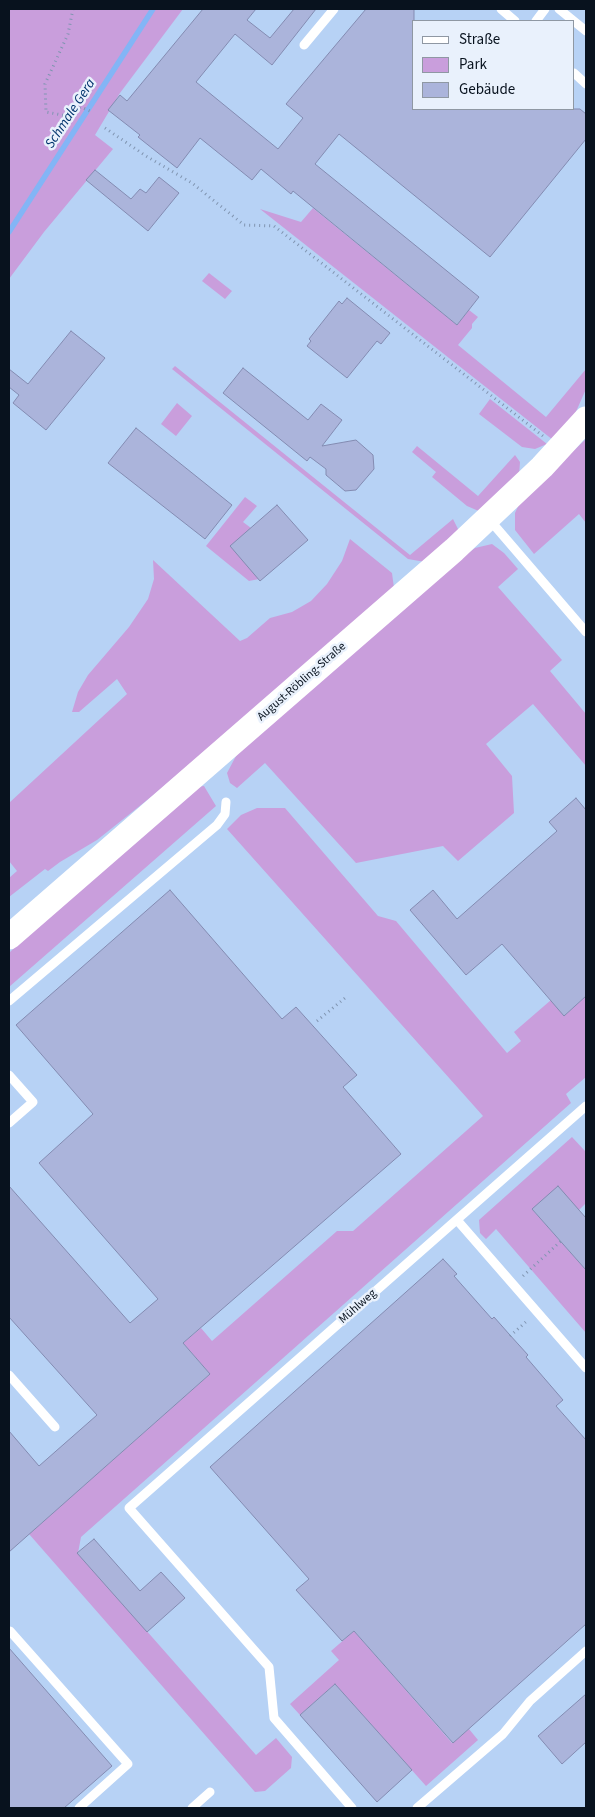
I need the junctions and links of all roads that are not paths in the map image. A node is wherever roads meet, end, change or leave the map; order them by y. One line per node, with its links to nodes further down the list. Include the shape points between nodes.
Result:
1 (334, 9): 10 (lane)
2 (501, 9): 5 (lane)
3 (545, 9): 6 (lane)
4 (559, 9): 7 (lane)
5 (514, 20)
6 (537, 20)
7 (572, 20)
8 (575, 22): 9 (lane)
9 (586, 31)
10 (304, 45)
11 (575, 74): 12 (lane)
12 (586, 84)
13 (586, 419): 14 (street, August-Röbling-Straße)
14 (488, 518): 15 (lane); 17 (street, August-Röbling-Straße)
15 (586, 632)
16 (226, 802): 18 (lane, via 225,814 217,825)
17 (9, 937)
18 (9, 1001)
19 (9, 1075): 21 (lane, via 33,1102)
20 (586, 1106): 22 (lane, Mühlweg)
21 (9, 1123)
22 (457, 1220): 23 (lane); 31 (lane, Mühlweg, via 129,1508 269,1667 274,1718)
23 (586, 1368)
24 (9, 1375): 25 (lane)
25 (54, 1427)
26 (9, 1633): 29 (lane, via 128,1764)
27 (586, 1651): 32 (lane, via 530,1701 503,1734)
28 (210, 1792): 30 (lane)
29 (79, 1808)
30 (192, 1808)
31 (352, 1808)
32 (417, 1808)

